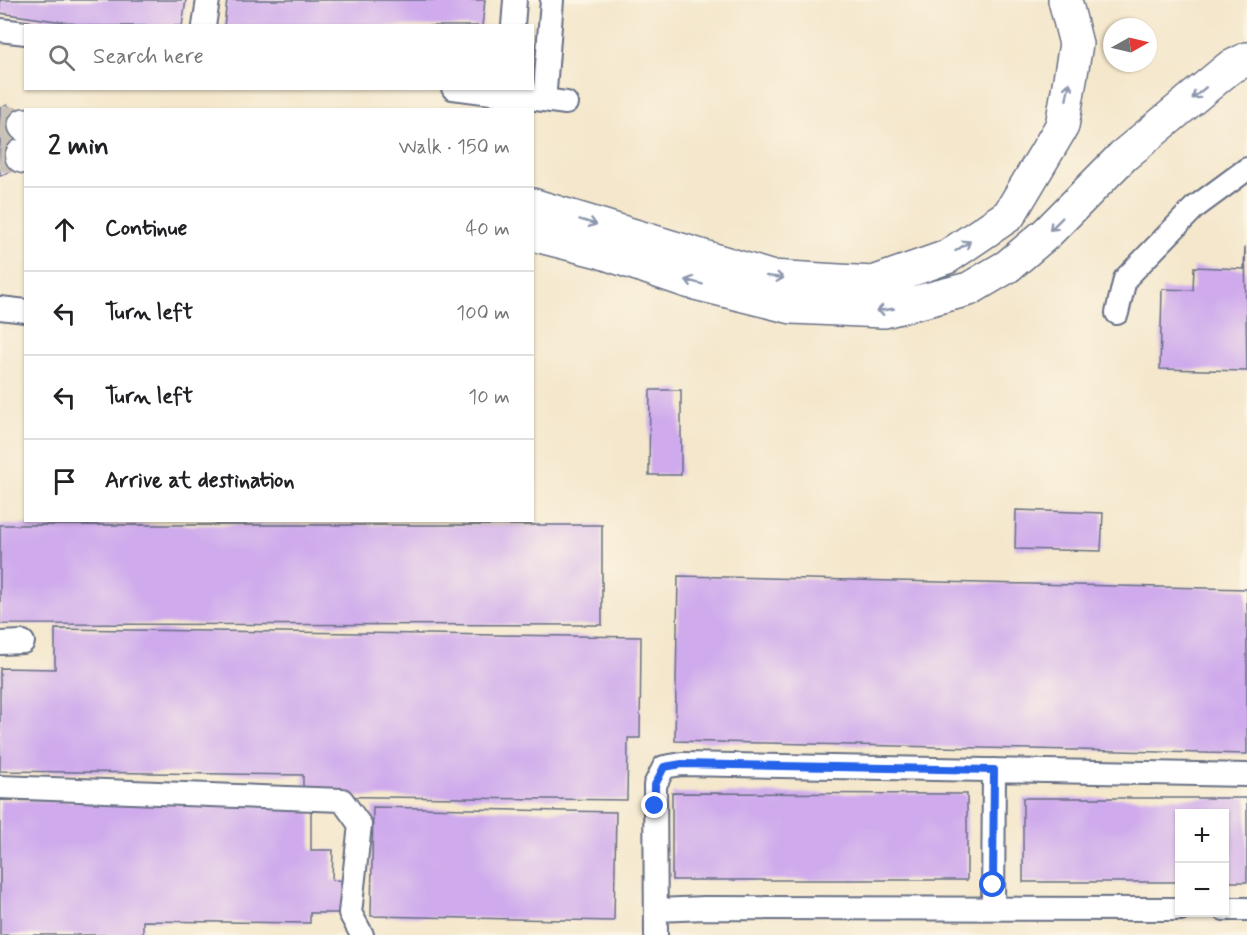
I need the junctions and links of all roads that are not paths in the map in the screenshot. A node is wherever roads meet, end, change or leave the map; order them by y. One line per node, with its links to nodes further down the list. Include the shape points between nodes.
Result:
1 (208, 0): 5 (lane)
2 (515, 0): 6 (lane)
3 (552, 0): 12 (lane)
4 (1065, 0): 15 (highway, one-way to 4, via 770,277 873,283 947,257 1009,214 1062,126 1076,45)
5 (204, 24)
6 (513, 24)
7 (0, 30): 8 (lane)
8 (24, 33)
9 (1247, 59): 16 (highway, one-way to 16, via 1229,68 1123,156 1008,266 969,289 884,311 792,307 687,281 599,251)
10 (480, 90): 11 (lane)
11 (508, 92): 12 (lane, via 534,100)
12 (542, 98): 13 (lane)
13 (566, 103)
14 (1247, 170): 19 (lane, via 1194,208 1125,279)
15 (534, 206)
16 (534, 235)
17 (0, 308): 18 (lane)
18 (24, 310)
19 (1117, 313)
20 (23, 642): 21 (lane)
21 (0, 643)
22 (994, 770): 23 (lane); 25 (lane); 29 (lane, via 682,764 664,767 655,785)
23 (1247, 775)
24 (0, 787): 30 (lane, via 342,800 360,825 350,912)
25 (993, 908): 26 (lane); 29 (lane)
26 (1175, 909)
27 (1229, 909): 28 (lane)
28 (1247, 909)
29 (657, 910): 31 (lane)
30 (362, 935)
31 (656, 935)

